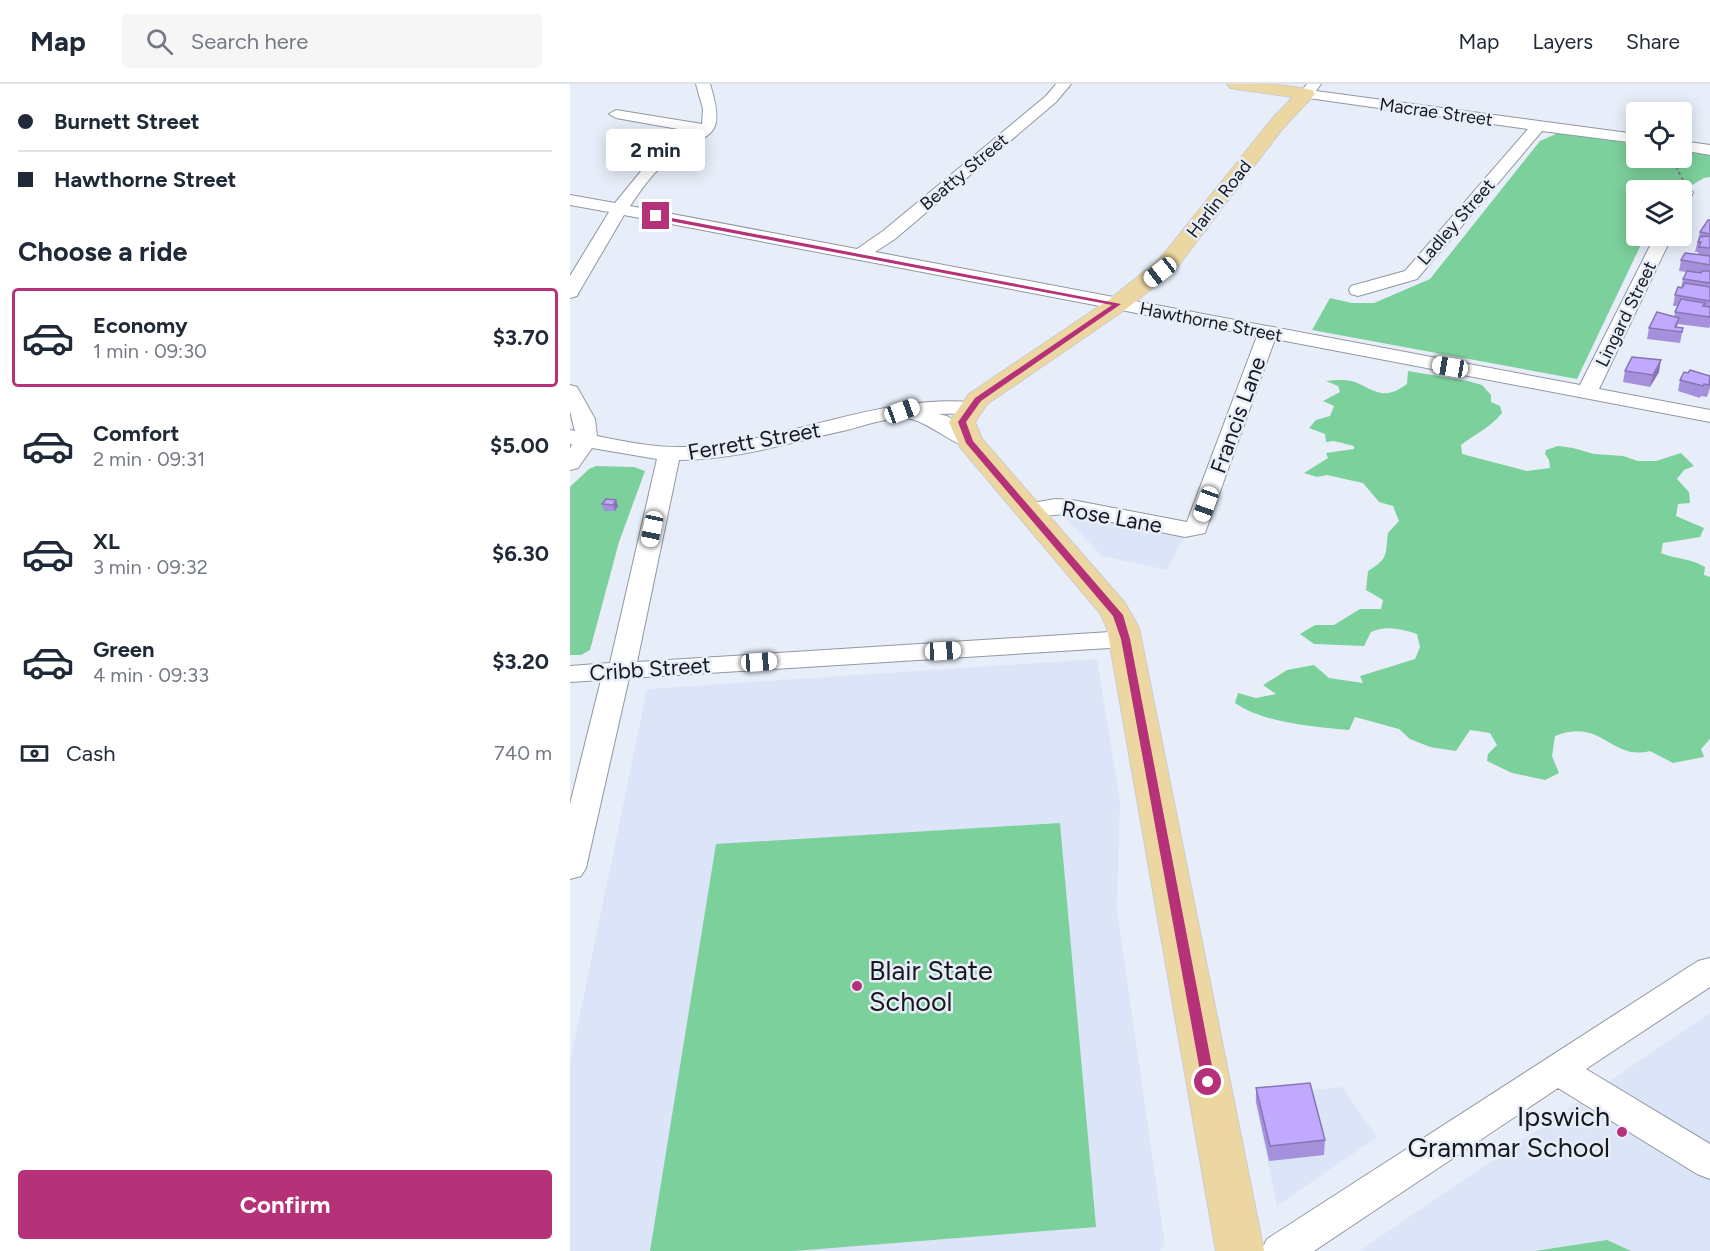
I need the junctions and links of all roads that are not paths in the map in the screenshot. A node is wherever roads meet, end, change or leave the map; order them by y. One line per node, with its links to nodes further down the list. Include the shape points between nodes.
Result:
1 (703, 84): 9 (street, via 711,117)
2 (1064, 84): 14 (street, Beatty Street, via 898,228)
3 (1236, 84): 4 (main road, Macrae Street)
4 (1264, 88): 5 (main road, Macrae Street); 7 (main road, via 1289,99)
5 (1310, 89): 7 (main road, Harlin Road); 8 (street, Macrae Street)
6 (616, 114): 9 (street)
7 (1277, 124): 17 (main road, Harlin Road, via 1174,258)
8 (1538, 127): 10 (street, Macrae Street); 15 (street, Ladley Street, via 1411,275)
9 (705, 129): 12 (street, via 658,161)
10 (1626, 139)
11 (570, 200): 12 (street, Hawthorne Street)
12 (618, 209): 14 (street, Hawthorne Street); 16 (street)
13 (1659, 246): 21 (street, Lingard Street)
14 (860, 255): 17 (street, Hawthorne Street)
15 (1358, 290)
16 (570, 292)
17 (1118, 304): 18 (street, Hawthorne Street); 19 (main road, Harlin Road)
18 (1268, 332): 21 (street, Hawthorne Street); 29 (street, Francis Lane)
19 (996, 388): 22 (street, via 932,400); 24 (main road, Harlin Road, via 978,399)
20 (570, 391): 25 (street, via 584,418)
21 (1587, 393): 23 (street, Hawthorne Street)
22 (902, 411): 24 (street, Ferrett Street); 24 (street, Ferrett Street, via 939,406); 26 (street, Ferrett Street, via 725,450)
23 (1710, 416)
24 (970, 425): 28 (main road)
25 (578, 439): 26 (street, Ferrett Street); 27 (street, via 579,454)
26 (669, 455): 31 (street)
27 (570, 463)
28 (1029, 510): 29 (street, Rose Lane, via 1064,506); 30 (main road, via 1114,610)
29 (1194, 530)
30 (1125, 639): 31 (street, Cribb Street); 37 (main road)
31 (619, 671): 32 (street, Cribb Street); 33 (street)
32 (570, 674)
33 (570, 868)
34 (1710, 970): 35 (street)
35 (1558, 1070): 36 (street); 38 (street)
36 (1710, 1163)
37 (1240, 1251)
38 (1281, 1251)

